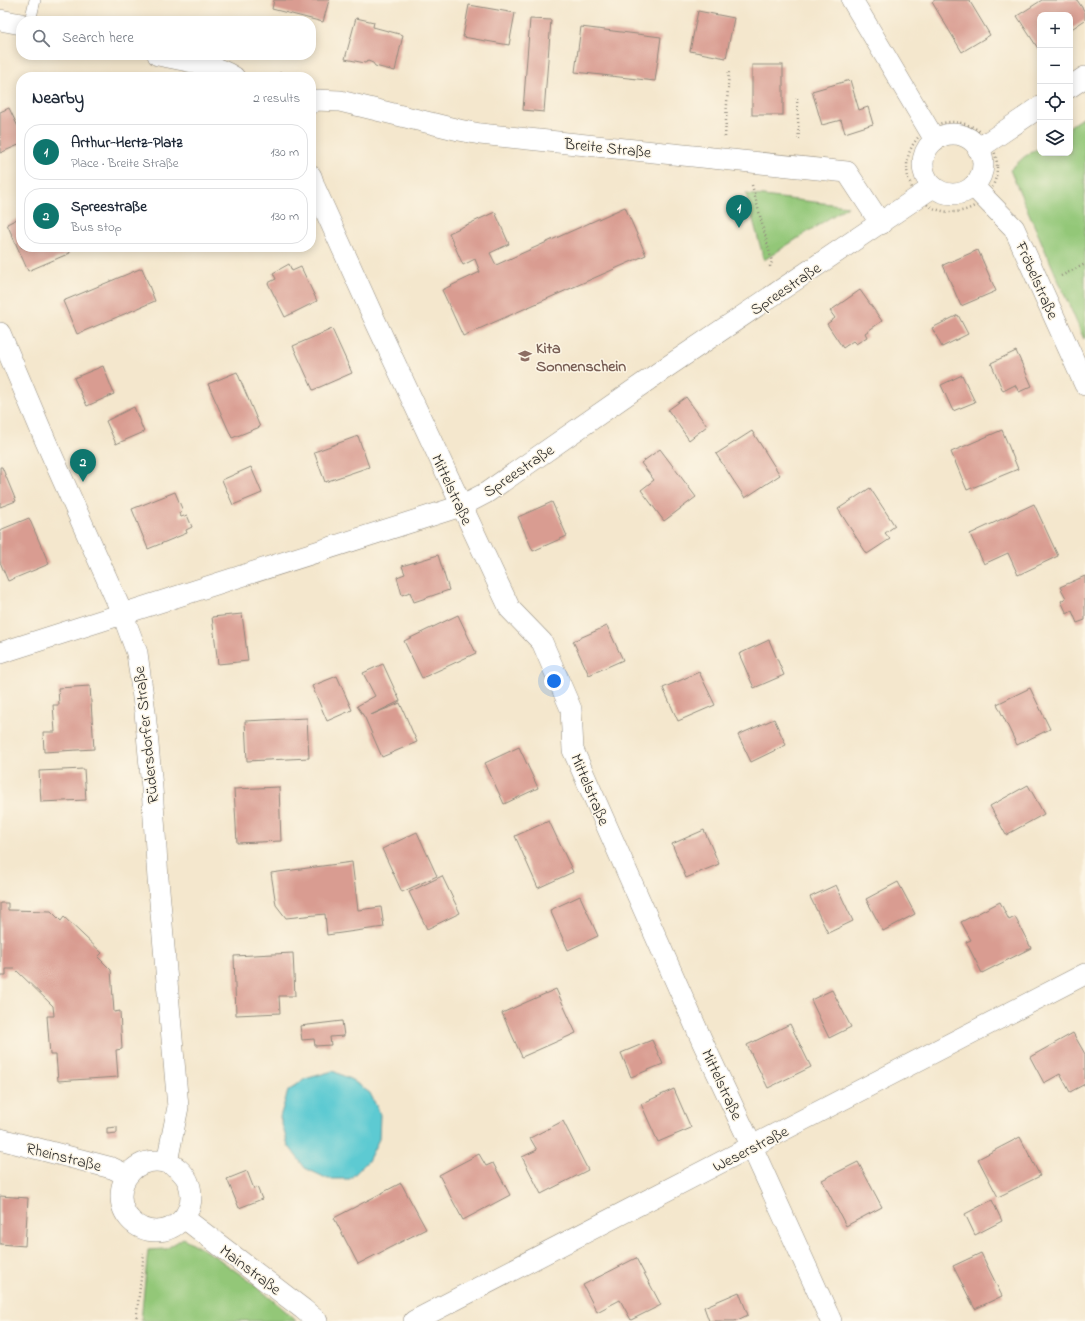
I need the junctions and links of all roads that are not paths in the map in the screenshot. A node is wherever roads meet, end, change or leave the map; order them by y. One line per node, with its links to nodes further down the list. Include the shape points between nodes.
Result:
1 (35, 0): 3 (lane)
2 (852, 0): 12 (street)
3 (31, 16)
4 (0, 20): 5 (street)
5 (16, 23)
6 (181, 60): 7 (street)
7 (227, 72)
8 (1085, 77): 9 (street)
9 (1073, 85)
10 (316, 100): 17 (street, Breite Straße, via 340,101 480,134 847,172)
11 (1037, 109): 13 (street)
12 (932, 134): 13 (street, via 954,134); 15 (street, via 923,163)
13 (984, 145): 16 (street)
14 (316, 190): 20 (street, Mittelstraße)
15 (926, 192): 16 (street); 17 (street, Spreestraße)
16 (979, 192): 19 (street, Fröbelstraße, via 1014,228)
17 (881, 224): 20 (street, Spreestraße, via 486,493)
18 (0, 333): 21 (street, Rüdersdorfer Straße)
19 (1085, 385)
20 (461, 506): 21 (street, Spreestraße); 25 (street, Mittelstraße, via 510,609 542,642 571,708 573,750)
21 (123, 615): 22 (street, Spreestraße); 26 (street, Rüdersdorfer Straße, via 137,653 145,712 178,1107)
22 (0, 654)
23 (1085, 974): 25 (street, Weserstraße)
24 (0, 1139): 27 (street, Rheinstraße, via 112,1168)
25 (752, 1147): 30 (street, Weserstraße); 31 (street, Mittelstraße)
26 (167, 1162): 27 (street, via 145,1162); 28 (street, via 185,1176 190,1186 189,1208)
27 (127, 1175): 28 (street, via 120,1195 126,1216 134,1224 154,1232 176,1226)
28 (184, 1218): 29 (street, Mainstraße)
29 (317, 1321)
30 (414, 1321)
31 (831, 1321)

